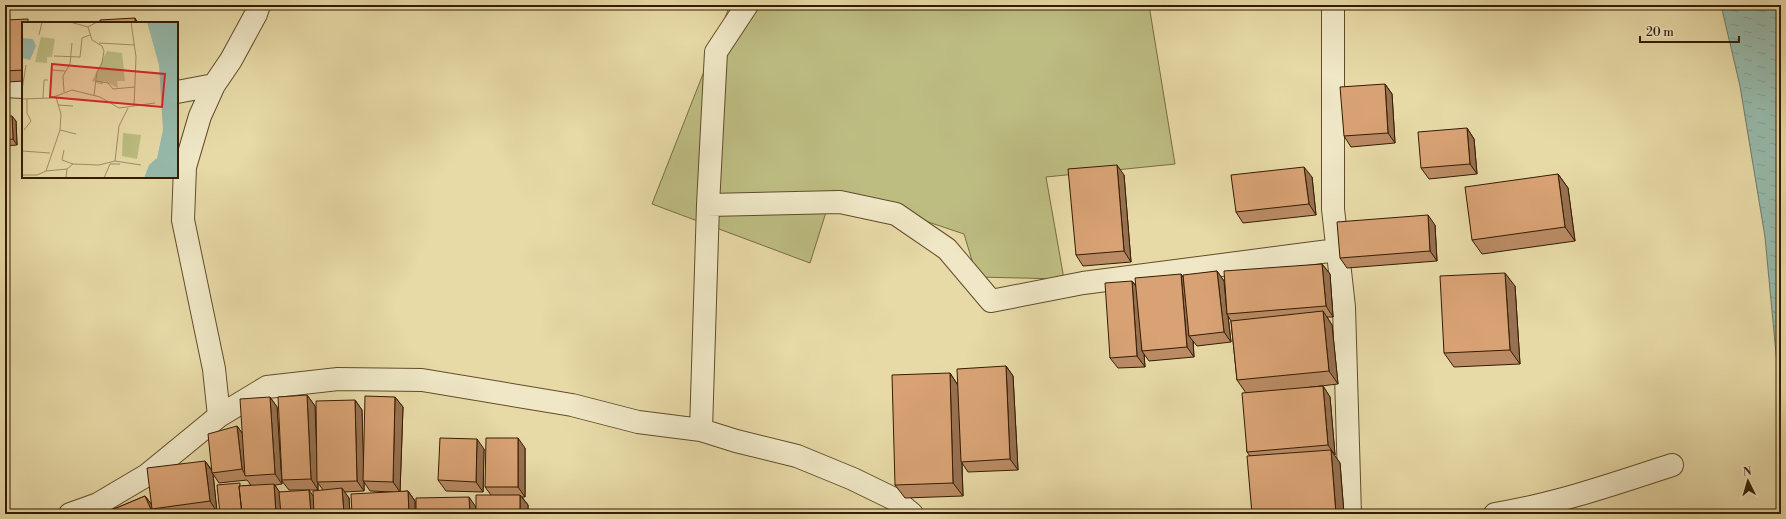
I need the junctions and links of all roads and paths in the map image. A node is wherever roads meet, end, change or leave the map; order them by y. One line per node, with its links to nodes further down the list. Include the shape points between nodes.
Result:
1 (259, 5): 4 (street, via 231,60)
2 (747, 5): 8 (street, via 716,52)
3 (1333, 5): 9 (street, via 1333,209)
4 (214, 85): 7 (street); 10 (street, via 200,116 185,167 183,220 214,369)
5 (5, 86): 6 (street)
6 (22, 87)
7 (178, 92)
8 (708, 205): 9 (street, via 840,202 896,214 947,249 991,301 1083,283); 11 (street)
9 (1337, 250): 16 (street, via 1344,307)
10 (219, 416): 11 (street, via 267,387 338,379 422,380 572,405 638,422); 13 (street, via 147,475)
11 (701, 430): 15 (street, via 797,456 853,478 894,499)
12 (1672, 465): 17 (street, via 1533,508)
13 (100, 509): 14 (street)
14 (70, 514)
15 (912, 514)
16 (1350, 514)
17 (1495, 514)

